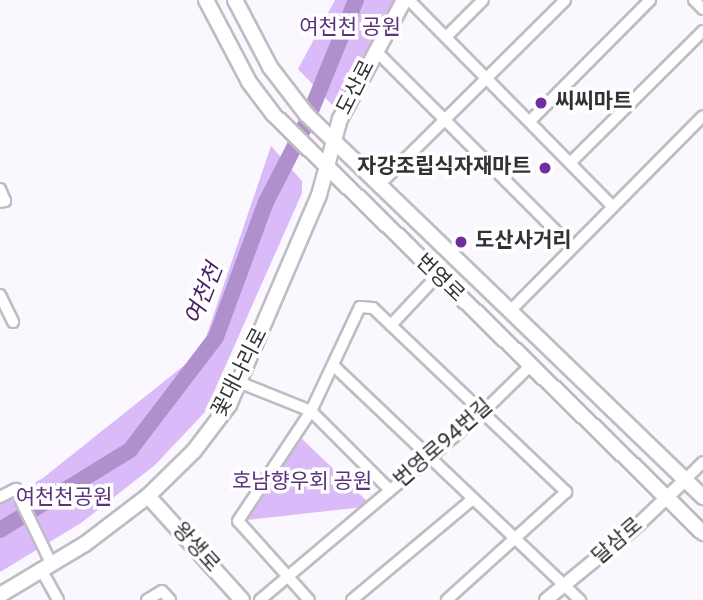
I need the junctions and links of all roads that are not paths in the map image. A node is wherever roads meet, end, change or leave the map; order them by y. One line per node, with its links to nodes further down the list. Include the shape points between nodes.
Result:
1 (206, 0): 18 (main road, 번영로, via 249,82)
2 (235, 0): 16 (main road, 번영로, via 290,96)
3 (407, 0): 10 (street); 11 (main road, 도산로)
4 (483, 0): 10 (street)
5 (565, 0): 12 (street)
6 (650, 0): 15 (street)
7 (694, 0): 8 (street)
8 (703, 9)
9 (703, 30): 17 (street)
10 (446, 37): 12 (street)
11 (376, 51): 14 (street); 16 (main road, 도산로)
12 (487, 78): 14 (street); 15 (street)
13 (703, 116): 23 (street)
14 (444, 119): 19 (street); 24 (street)
15 (531, 120): 17 (street)
16 (329, 136): 18 (main road, 꽃대나리로); 19 (main road, 번영로)
17 (571, 162): 23 (street)
18 (326, 170): 22 (main road, 번영로); 32 (main road, 꽃대나리로)
19 (379, 185): 22 (main road); 27 (main road, 번영로)
20 (0, 189): 21 (street)
21 (2, 202)
22 (360, 204): 25 (main road, 번영로)
23 (612, 206): 24 (street)
24 (571, 246): 27 (street)
25 (436, 276): 29 (street); 31 (main road, 번영로)
26 (0, 295): 28 (street)
27 (510, 311): 37 (main road, 번영로)
28 (13, 321)
29 (391, 325): 30 (street, via 373,308 360,307); 34 (street)
30 (334, 366): 33 (street); 35 (street)
31 (530, 366): 34 (street, 번영로94번길); 42 (main road, 번영로)
32 (241, 383): 33 (street); 39 (main road, 꽃대나리로, via 194,450)
33 (311, 411): 38 (street); 47 (street, via 238,521)
34 (484, 412): 35 (street, 번영로94번길); 45 (street, via 566,492)
35 (430, 457): 38 (street, 번영로94번길); 43 (street)
36 (703, 462): 37 (street)
37 (685, 480): 41 (main road, 번영로); 42 (street, 달삼로)
38 (390, 490): 47 (street, 번영로94번길)
39 (148, 496): 46 (main road, 꽃대나리로); 53 (main road, 왕생로)
40 (0, 497): 46 (street, via 19,495 43,547)
41 (703, 497)
42 (667, 498): 44 (main road, 번영로); 48 (street, 달삼로)
43 (474, 499): 45 (street); 56 (street)
44 (703, 533)
45 (517, 540): 48 (street); 57 (street)
46 (47, 568): 49 (main road, 꽃대나리로); 50 (street)
47 (288, 577): 54 (street, 번영로94번길); 55 (street)
48 (564, 584): 58 (street, 달삼로); 59 (street)
49 (0, 595)
50 (58, 600)
51 (147, 600): 52 (street, via 162,591)
52 (170, 600)
53 (242, 600)
54 (260, 600)
55 (309, 600)
56 (352, 600)
57 (447, 600)
58 (546, 600)
59 (580, 600)

